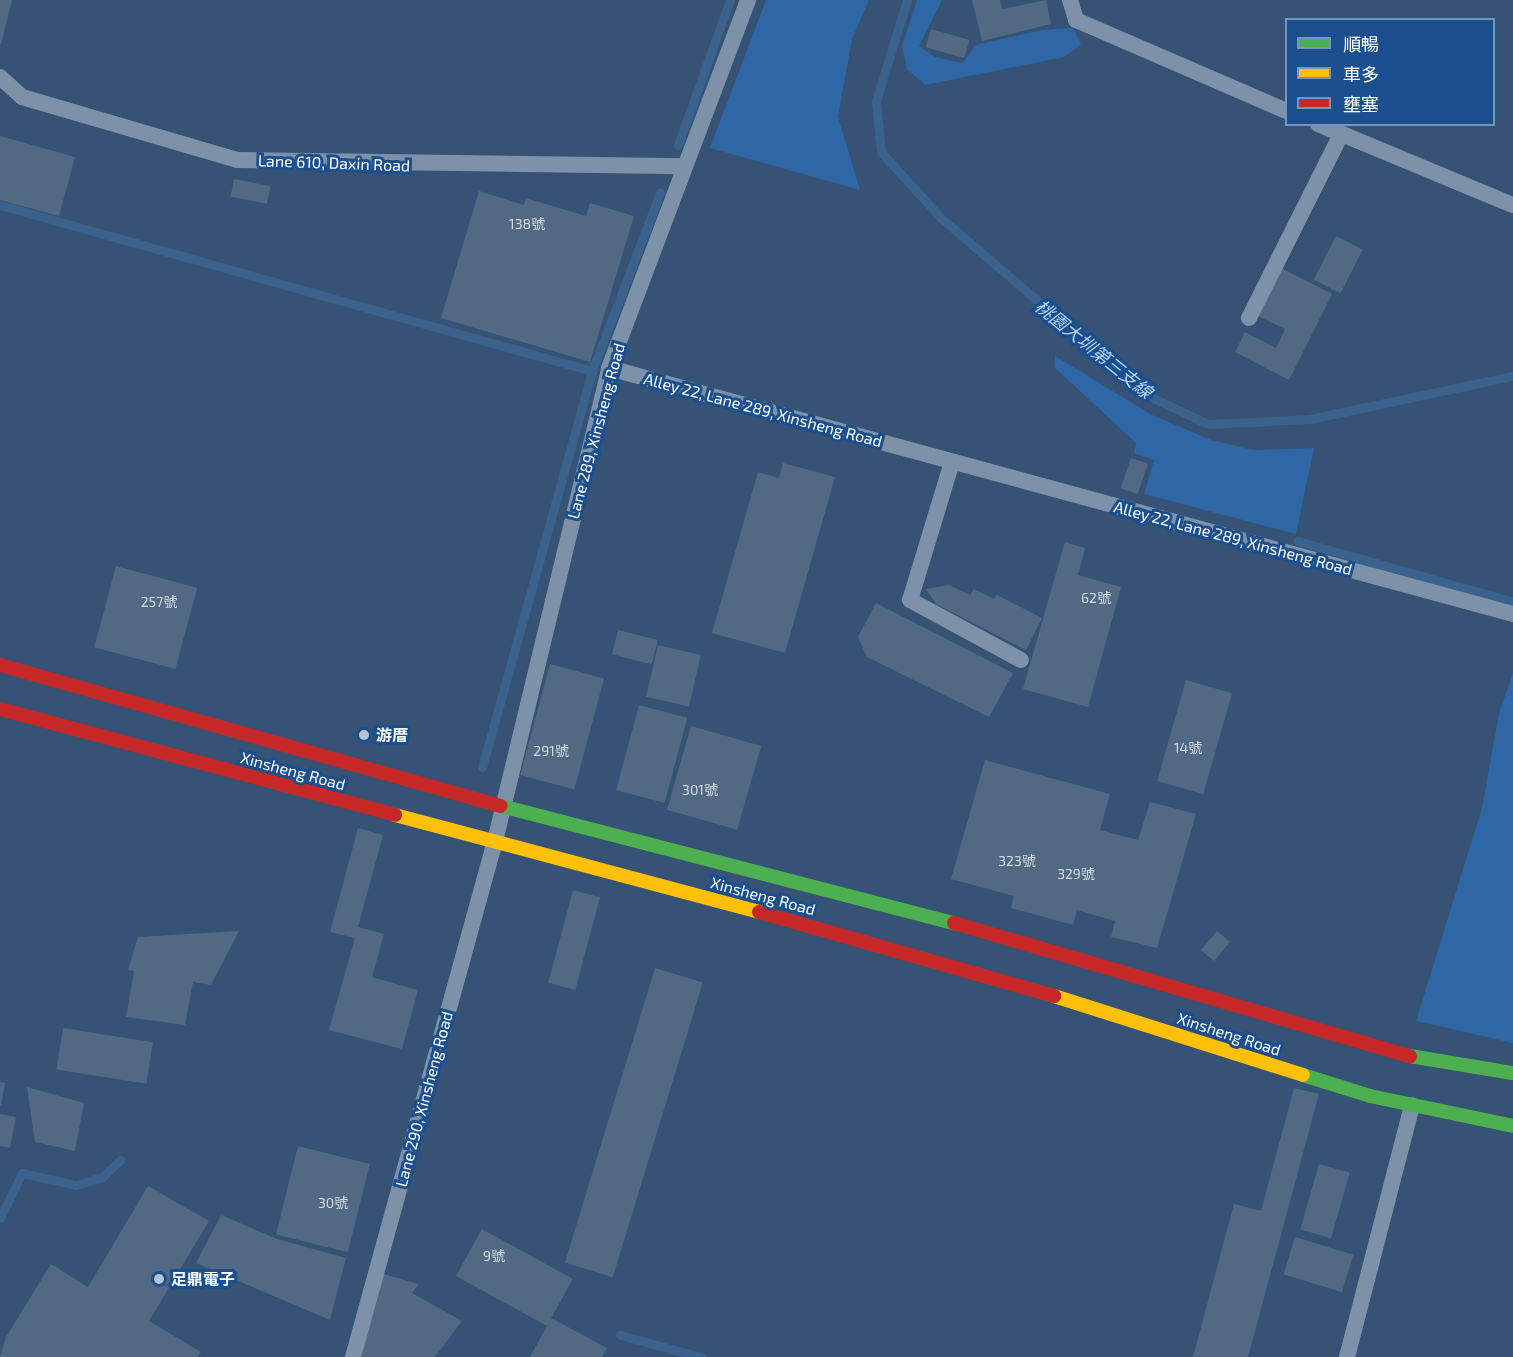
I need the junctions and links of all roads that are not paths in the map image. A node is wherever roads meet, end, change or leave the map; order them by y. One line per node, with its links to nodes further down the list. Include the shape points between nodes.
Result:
1 (748, 0): 7 (lane, Lane 289, Xinsheng Road)
2 (1070, 0): 4 (lane, via 1076,20)
3 (0, 76): 7 (lane, Lane 610, Daxin Road, via 22,97 237,160)
4 (1285, 110)
5 (1323, 126): 6 (lane)
6 (1341, 134): 8 (lane); 9 (lane)
7 (685, 166): 10 (lane, Lane 289, Xinsheng Road)
8 (1513, 205)
9 (1249, 318)
10 (609, 368): 11 (lane, Alley 22, Lane 289, Xinsheng Road); 16 (lane, Lane 289, Xinsheng Road)
11 (952, 462): 12 (lane, Alley 22, Lane 289, Xinsheng Road); 13 (lane, via 910,600)
12 (1513, 614)
13 (1021, 660)
14 (0, 665): 16 (main road, Xinsheng Road)
15 (0, 709): 17 (main road, Xinsheng Road)
16 (503, 807): 17 (lane, Lane 289, Xinsheng Road); 18 (main road, Xinsheng Road, via 933,917 1434,1063)
17 (495, 841): 19 (main road, Xinsheng Road, via 956,965); 21 (lane, Lane 290, Xinsheng Road)
18 (1513, 1073)
19 (1412, 1105): 20 (main road, Xinsheng Road); 22 (lane)
20 (1513, 1126)
21 (353, 1357)
22 (1347, 1357)

